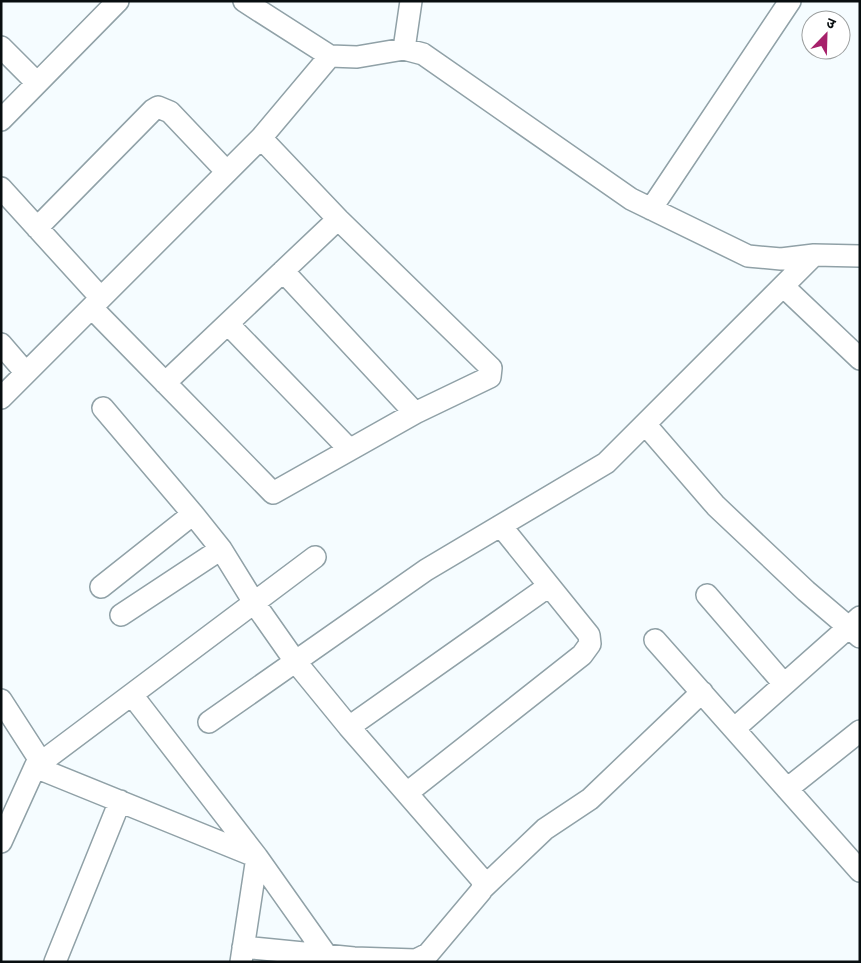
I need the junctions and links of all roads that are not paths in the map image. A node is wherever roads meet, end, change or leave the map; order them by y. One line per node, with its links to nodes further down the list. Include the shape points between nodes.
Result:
1 (118, 1): 8 (street)
2 (244, 1): 7 (street)
3 (411, 1): 6 (street)
4 (790, 1): 13 (street)
5 (1, 47): 8 (street)
6 (404, 49): 7 (street, via 357,57); 13 (street, via 423,54 631,199)
7 (330, 56): 10 (street)
8 (36, 82): 9 (street)
9 (1, 120)
10 (261, 138): 11 (street); 14 (street)
11 (227, 172): 15 (street, via 170,112 158,107); 20 (street)
12 (1, 188): 15 (street)
13 (651, 209): 16 (street, via 748,256 781,259)
14 (338, 219): 18 (street); 28 (street, via 491,368 487,379)
15 (37, 228): 20 (street)
16 (814, 255): 17 (street); 19 (street)
17 (860, 256)
18 (283, 272): 21 (street); 28 (street)
19 (783, 286): 23 (street); 29 (street)
20 (96, 303): 24 (street); 25 (street)
21 (228, 324): 25 (street); 30 (street)
22 (1, 344): 24 (street)
23 (860, 358)
24 (26, 373): 26 (street)
25 (165, 383): 30 (street, via 273,493)
26 (1, 398)
27 (103, 408): 31 (street)
28 (416, 413): 30 (street)
29 (645, 424): 32 (street, via 606,463); 40 (street, via 716,506)
30 (349, 449)
31 (193, 514): 33 (street); 36 (street)
32 (501, 526): 35 (street); 42 (street, via 426,570)
33 (220, 550): 38 (street); 39 (street)
34 (315, 557): 38 (street)
35 (549, 586): 48 (street); 53 (street, via 589,635 588,650)
36 (100, 587)
37 (707, 595): 43 (street)
38 (255, 604): 42 (street); 45 (street)
39 (121, 615)
40 (856, 627): 43 (street)
41 (655, 640): 44 (street)
42 (295, 661): 47 (street); 48 (street)
43 (784, 684): 49 (street)
44 (702, 692): 49 (street); 58 (street, via 590,799 545,829)
45 (132, 695): 51 (street); 56 (street)
46 (1, 700): 51 (street)
47 (209, 722)
48 (349, 727): 53 (street)
49 (734, 729): 52 (street)
50 (860, 730): 52 (street)
51 (38, 765): 54 (street); 55 (street)
52 (788, 789): 57 (street)
53 (407, 793): 58 (street, via 483,878)
54 (120, 802): 56 (street); 61 (street)
55 (1, 842)
56 (257, 857): 59 (street); 60 (street)
57 (860, 871)
58 (483, 888): 60 (street, via 421,959)
59 (242, 955): 60 (street)
60 (327, 956)
61 (55, 962)

